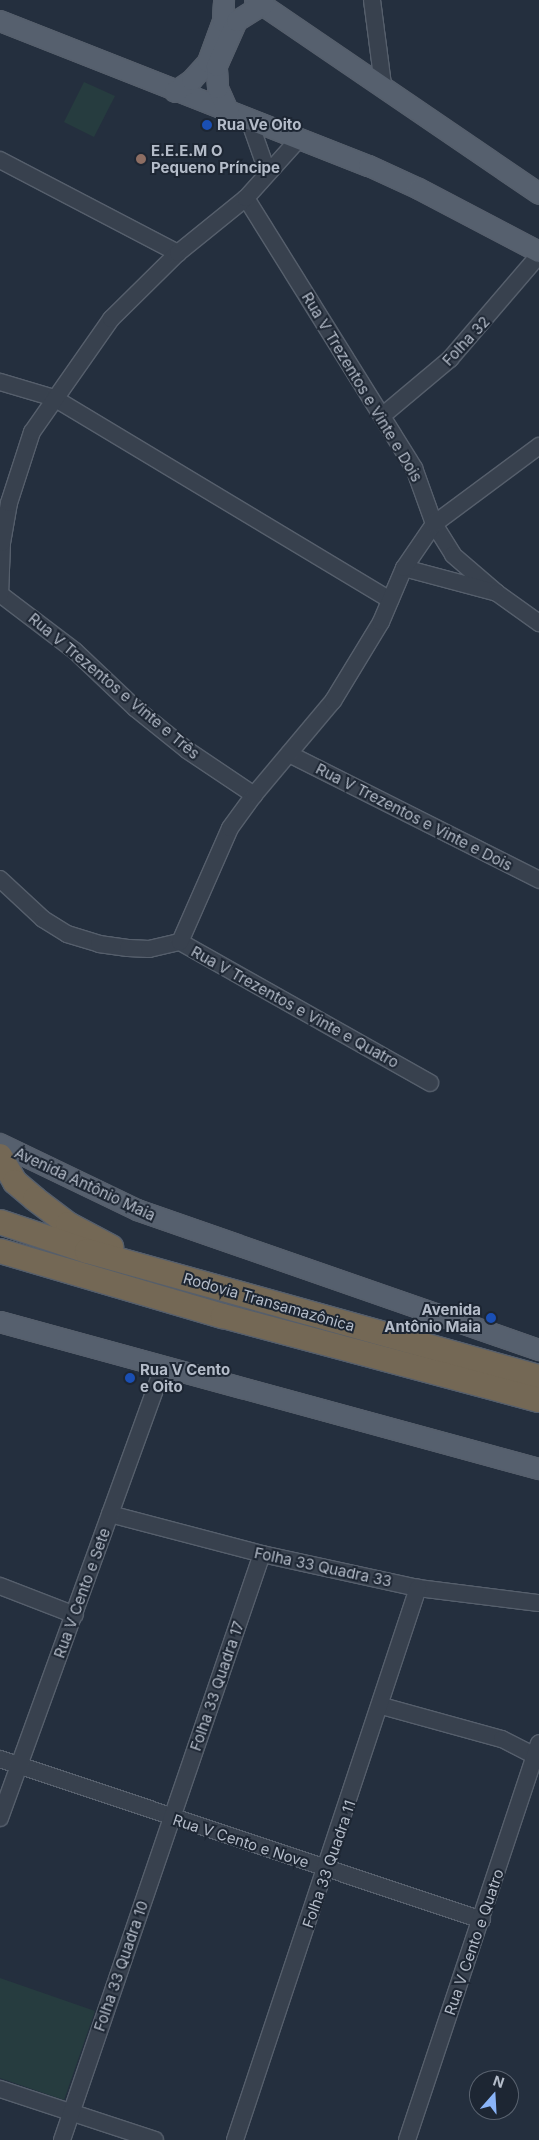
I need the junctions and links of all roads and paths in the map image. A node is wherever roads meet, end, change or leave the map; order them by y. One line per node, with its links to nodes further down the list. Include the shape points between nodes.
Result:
1 (224, 0): 6 (main road, via 223,21 208,62 192,80)
2 (372, 0): 5 (street)
3 (260, 2): 5 (main road); 7 (main road, via 237,21 217,66 218,88)
4 (0, 21): 6 (main road)
5 (383, 86): 12 (main road)
6 (175, 92): 7 (main road)
7 (229, 113): 8 (main road)
8 (249, 120): 9 (main road); 11 (street)
9 (299, 139): 11 (street); 15 (main road, via 419,188)
10 (0, 160): 14 (street)
11 (266, 172): 13 (street)
12 (539, 194)
13 (246, 198): 14 (street); 18 (street, Rua V Trezentos e Vinte e Dois)
14 (178, 253): 17 (street, via 111,319)
15 (539, 254): 18 (street, Folha 32, via 450,359)
16 (0, 382): 17 (street)
17 (54, 398): 23 (street, via 32,432 20,463 2,543); 24 (street)
18 (382, 416): 20 (street, Rua V Trezentos e Vinte e Dois, via 414,468)
19 (539, 446): 20 (street)
20 (434, 524): 21 (street); 22 (street, Rua V Trezentos e Vinte e Dois, via 453,555)
21 (404, 568): 22 (street, Rua V Trezentos e Vinte e Dois); 24 (street)
22 (497, 593): 25 (street, Rua V Trezentos e Vinte e Dois)
23 (0, 595): 27 (street, Rua V Trezentos e Vinte e Três, via 75,651 136,708 188,750)
24 (390, 600): 26 (street, via 363,655 334,701)
25 (539, 622)
26 (289, 754): 27 (street); 29 (street, Rua V Trezentos e Vinte e Dois)
27 (254, 795): 30 (street, via 230,828)
28 (0, 879): 30 (street, Rua V Trezentos e Vinte e Quatro, via 43,920 67,934 99,944 128,948)
29 (539, 880)
30 (180, 942): 31 (street, Rua V Trezentos e Vinte e Quatro)
31 (430, 1083)
32 (0, 1144): 38 (main road, Avenida Antônio Maia, via 137,1210)
33 (0, 1156): 36 (highway, via 15,1182 68,1224)
34 (0, 1222): 36 (highway, Rodovia Transamazônica)
35 (0, 1251): 41 (highway, Rodovia Transamazônica, via 223,1316)
36 (179, 1277): 40 (highway, Rodovia Transamazônica)
37 (0, 1322): 39 (main road)
38 (539, 1350)
39 (163, 1368): 42 (main road); 43 (street, Rua V Cento e Sete)
40 (539, 1377)
41 (539, 1400)
42 (539, 1469)
43 (110, 1514): 44 (street, Folha 33 Quadra 33); 48 (street, Rua V Cento e Sete)
44 (262, 1554): 46 (street, Folha 33 Quadra 33); 54 (street, Folha 33 Quadra 17)
45 (0, 1586): 48 (street)
46 (418, 1588): 47 (street, Folha 33 Quadra 33); 49 (street, Folha 33 Quadra 11)
47 (539, 1603)
48 (75, 1616): 52 (street, Rua V Cento e Sete)
49 (382, 1706): 50 (street, via 502,1739); 55 (street, Folha 33 Quadra 11)
50 (538, 1753): 56 (street, Rua V Cento e Quatro)
51 (0, 1759): 52 (street, Rua V Cento e Nove)
52 (20, 1766): 53 (street, Rua V Cento e Sete); 54 (street, Rua V Cento e Nove)
53 (0, 1818)
54 (171, 1818): 55 (street, Rua V Cento e Nove); 58 (street, Folha 33 Quadra 10)
55 (327, 1869): 56 (street, Rua V Cento e Nove); 61 (street, Folha 33 Quadra 11)
56 (482, 1920): 62 (street, Rua V Cento e Quatro)
57 (0, 2089): 58 (street)
58 (71, 2113): 59 (street, Folha 33 Quadra 10); 60 (street)
59 (62, 2140)
60 (155, 2140)
61 (236, 2140)
62 (406, 2140)

